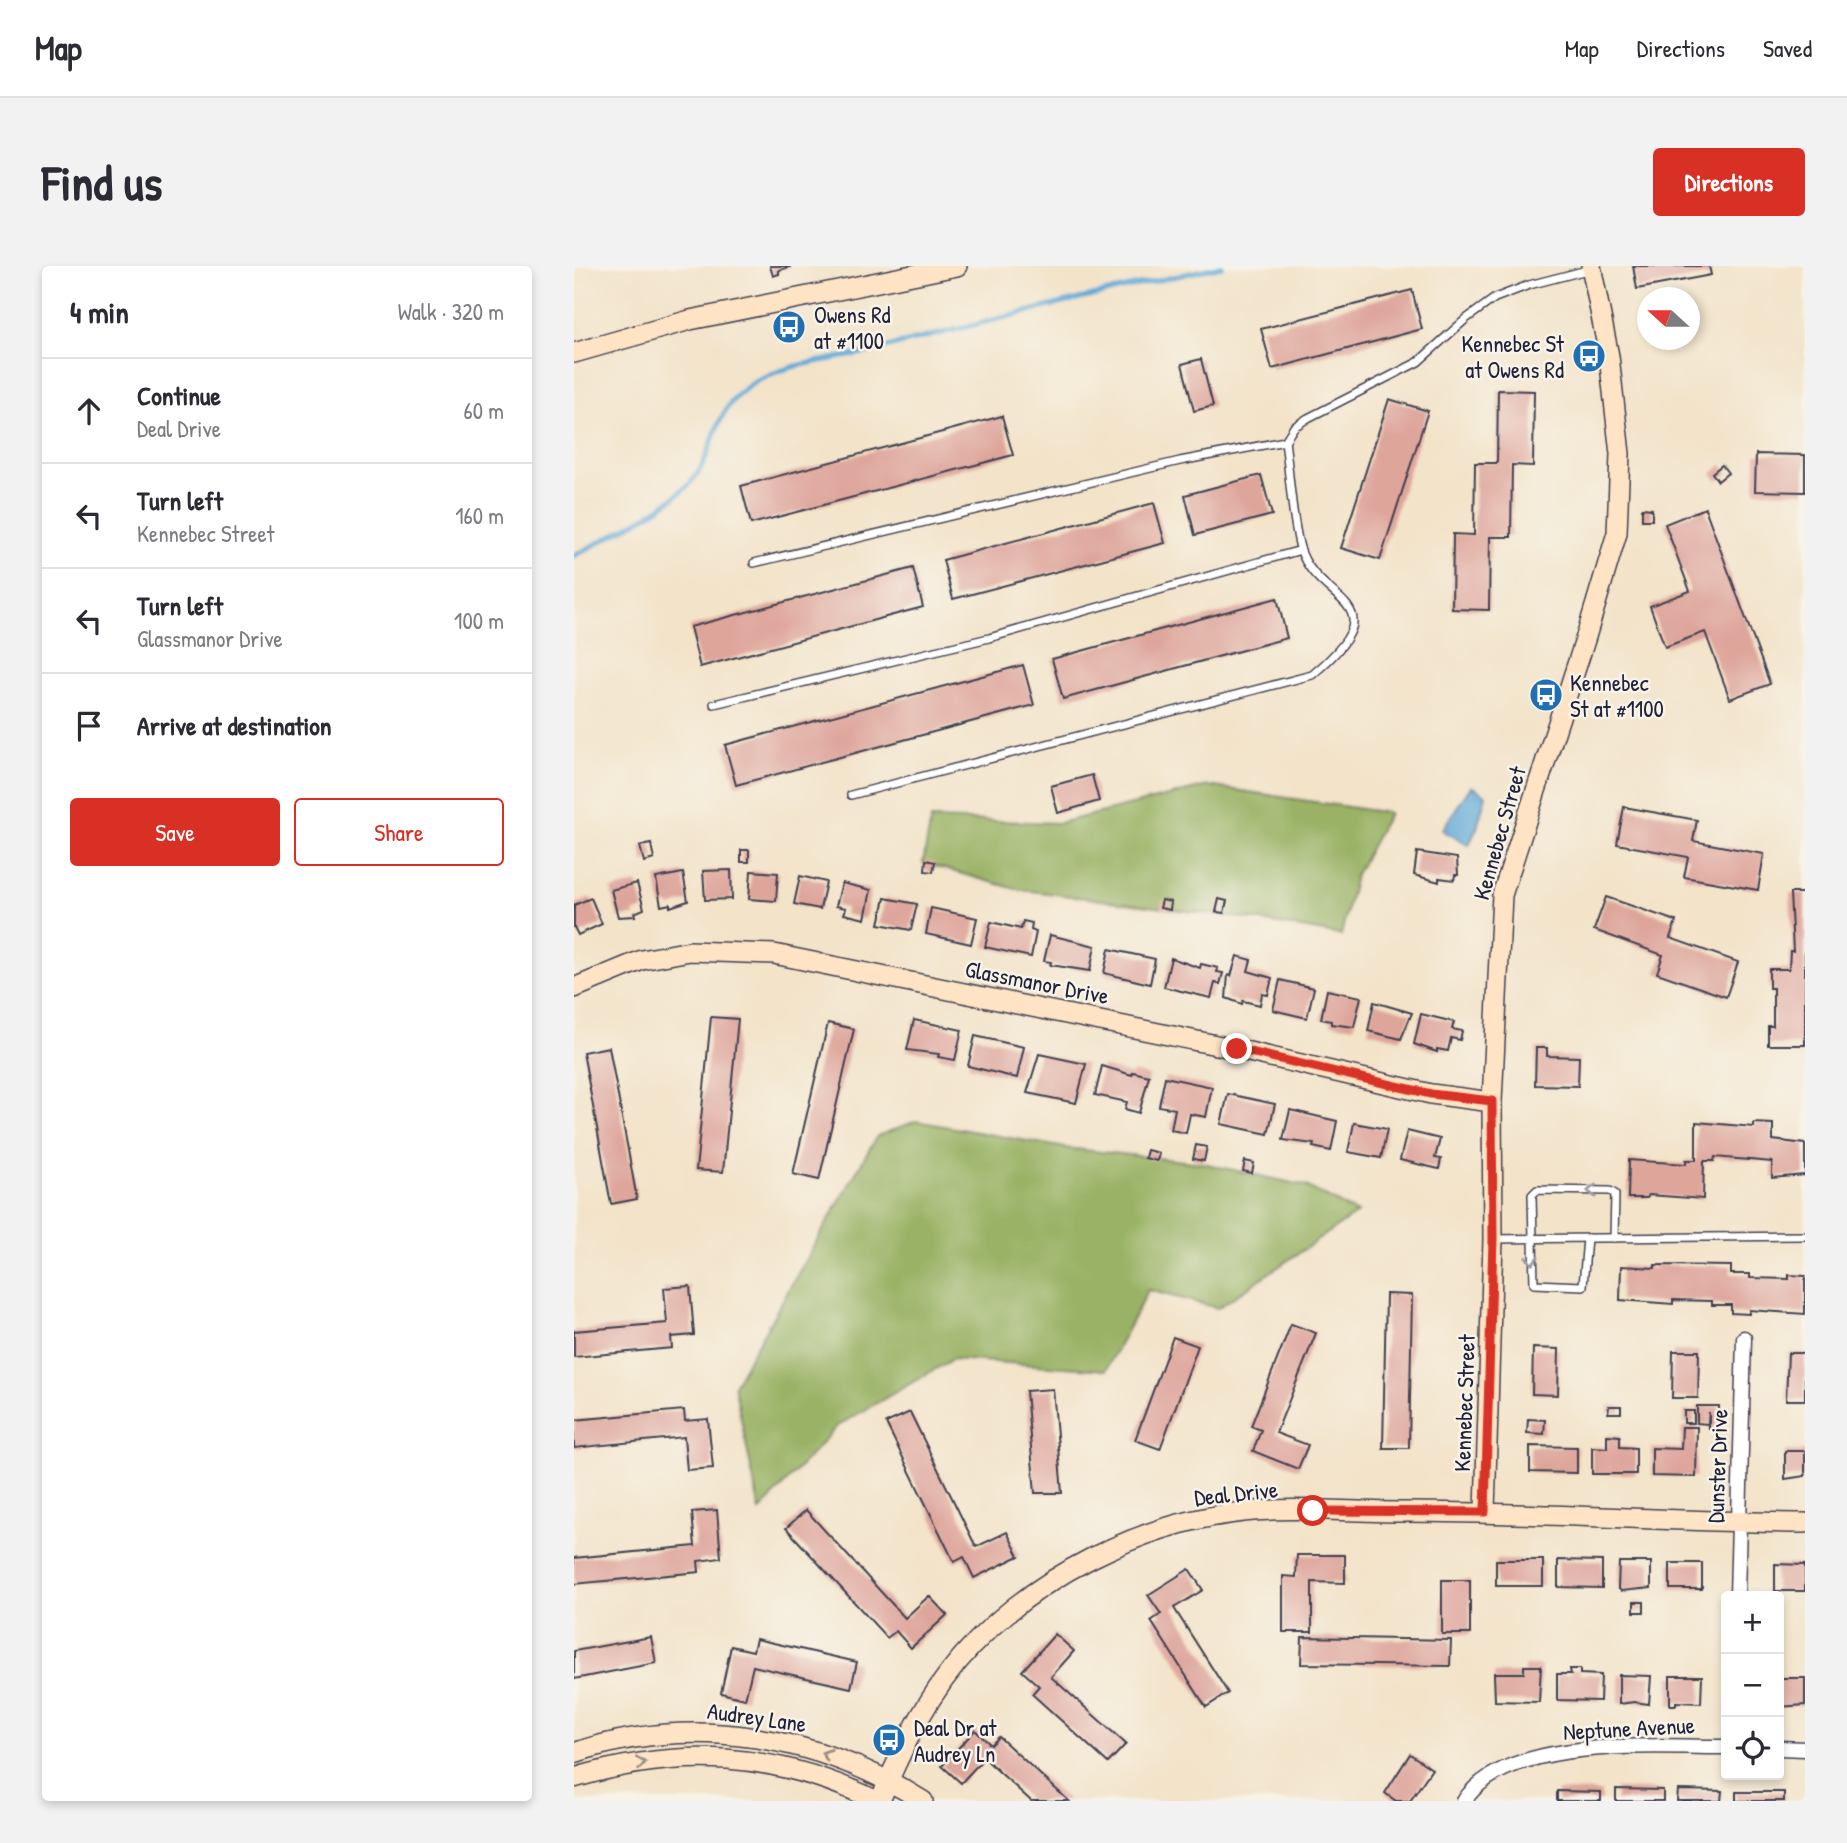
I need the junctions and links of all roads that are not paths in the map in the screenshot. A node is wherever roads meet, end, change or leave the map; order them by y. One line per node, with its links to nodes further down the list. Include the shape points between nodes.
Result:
1 (957, 266): 3 (street, via 690,320)
2 (1591, 267): 4 (lane, via 1495,298 1418,362 1308,418 1294,427); 10 (street, Kennebec Street, via 1608,349 1620,454 1617,533 1502,895)
3 (574, 353)
4 (1285, 441): 5 (lane); 6 (lane, via 1180,461)
5 (1301, 550): 7 (lane, via 989,638); 8 (lane, via 1318,578 1348,603 1351,614 1343,645 1311,675)
6 (754, 563)
7 (714, 704)
8 (851, 796)
9 (574, 988): 10 (street, Glassmanor Drive, via 642,960 690,951 774,954 1237,1049 1431,1094)
10 (1492, 1101): 14 (street, Kennebec Street)
11 (1805, 1236): 13 (lane)
12 (1587, 1238): 13 (lane); 15 (lane); 15 (lane, one-way to 12, via 1532,1281 1537,1287 1578,1287 1585,1281)
13 (1614, 1238): 15 (lane, one-way to 15, via 1615,1194 1537,1190 1532,1195)
14 (1493, 1239): 15 (lane); 17 (street, Kennebec Street)
15 (1532, 1239)
16 (1744, 1338): 18 (street, Dunster Drive)
17 (1485, 1512): 18 (street, Deal Drive); 26 (street, Deal Drive, via 1236,1513 1139,1537 1052,1583 1000,1619 970,1648 931,1698)
18 (1738, 1522): 19 (street, Deal Drive); 20 (street, Dunster Drive)
19 (1805, 1523)
20 (1737, 1591)
21 (1721, 1746): 29 (street, Neptune Avenue, via 1566,1751 1528,1760 1482,1781)
22 (1784, 1748): 23 (street)
23 (1805, 1749)
24 (574, 1753): 26 (street, Audrey Lane, one-way to 24, via 814,1749 711,1733 637,1737)
25 (574, 1778): 27 (street, Audrey Lane, one-way to 27, via 643,1762 713,1756 756,1760 797,1771)
26 (889, 1780): 27 (street, Deal Drive); 28 (street, Audrey Lane)
27 (878, 1801)
28 (923, 1801)
29 (1464, 1801)

